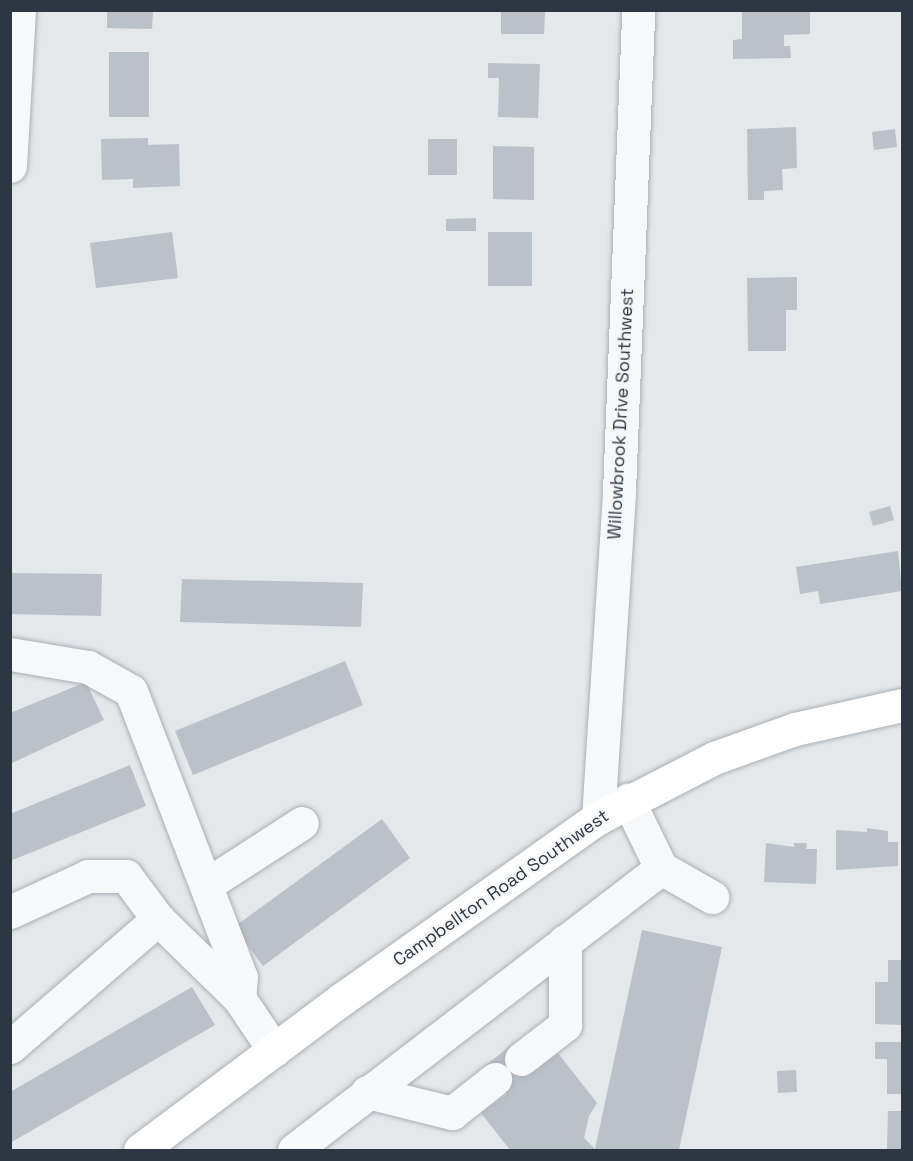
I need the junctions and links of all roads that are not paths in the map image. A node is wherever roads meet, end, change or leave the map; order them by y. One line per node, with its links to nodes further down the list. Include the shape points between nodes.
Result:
1 (19, 10): 3 (street)
2 (638, 10): 7 (street, Willowbrook Drive Southwest, via 619,479)
3 (10, 166)
4 (11, 654): 10 (street, via 88,667 131,691)
5 (903, 705): 6 (main road, Campbellton Road Southwest, via 795,729 714,758)
6 (628, 800): 7 (main road, Campbellton Road Southwest); 9 (street)
7 (598, 818): 17 (main road, Campbellton Road Southwest)
8 (303, 823): 10 (street)
9 (660, 868): 11 (street); 14 (street)
10 (206, 885): 15 (street, via 241,977)
11 (712, 897)
12 (10, 912): 13 (street, via 87,876 126,876)
13 (158, 919): 15 (street); 16 (street)
14 (565, 941): 18 (street, via 565,1025); 20 (street)
15 (239, 998): 17 (street)
16 (10, 1047)
17 (274, 1050): 21 (main road, Campbellton Road Southwest)
18 (520, 1059)
19 (495, 1079): 20 (street, via 452,1113)
20 (367, 1092): 22 (street)
21 (140, 1150)
22 (294, 1150)

